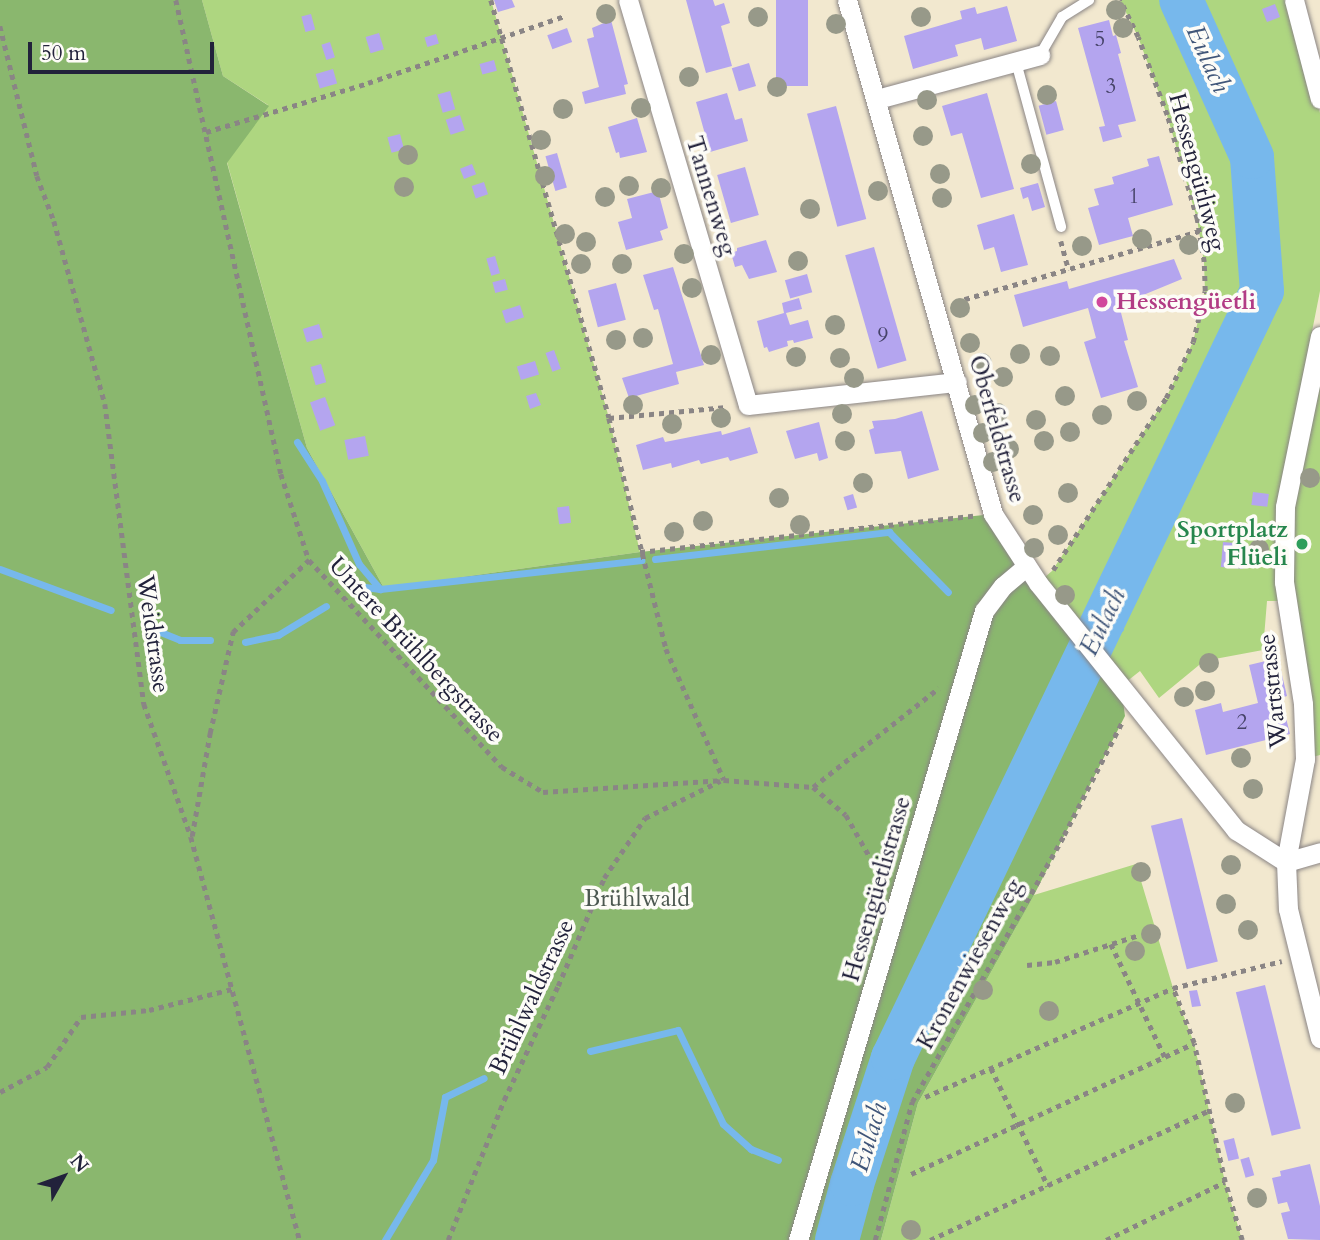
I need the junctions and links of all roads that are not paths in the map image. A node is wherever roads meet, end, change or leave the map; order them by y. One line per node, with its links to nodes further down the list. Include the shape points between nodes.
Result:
1 (628, 0): 11 (street, Tannenweg, via 748,405)
2 (847, 0): 7 (street, Oberfeldstrasse)
3 (1089, 0): 5 (lane, via 1062,17)
4 (1294, 0): 8 (street)
5 (1040, 55): 6 (street)
6 (1016, 62): 7 (street); 9 (lane)
7 (877, 99): 11 (street, Oberfeldstrasse)
8 (1320, 99)
9 (1061, 227)
10 (1320, 336): 14 (street, Wartstrasse, via 1285,506 1284,582 1303,704 1305,759)
11 (957, 382): 12 (street, Oberfeldstrasse, via 993,514)
12 (1027, 566): 14 (street, Oberfeldstrasse, via 1236,830); 16 (street, Hessengüetlistrasse, via 1003,586 984,611)
13 (1320, 852): 14 (street)
14 (1286, 862): 15 (street, Wartstrasse, via 1288,909)
15 (1320, 1038)
16 (798, 1240)

